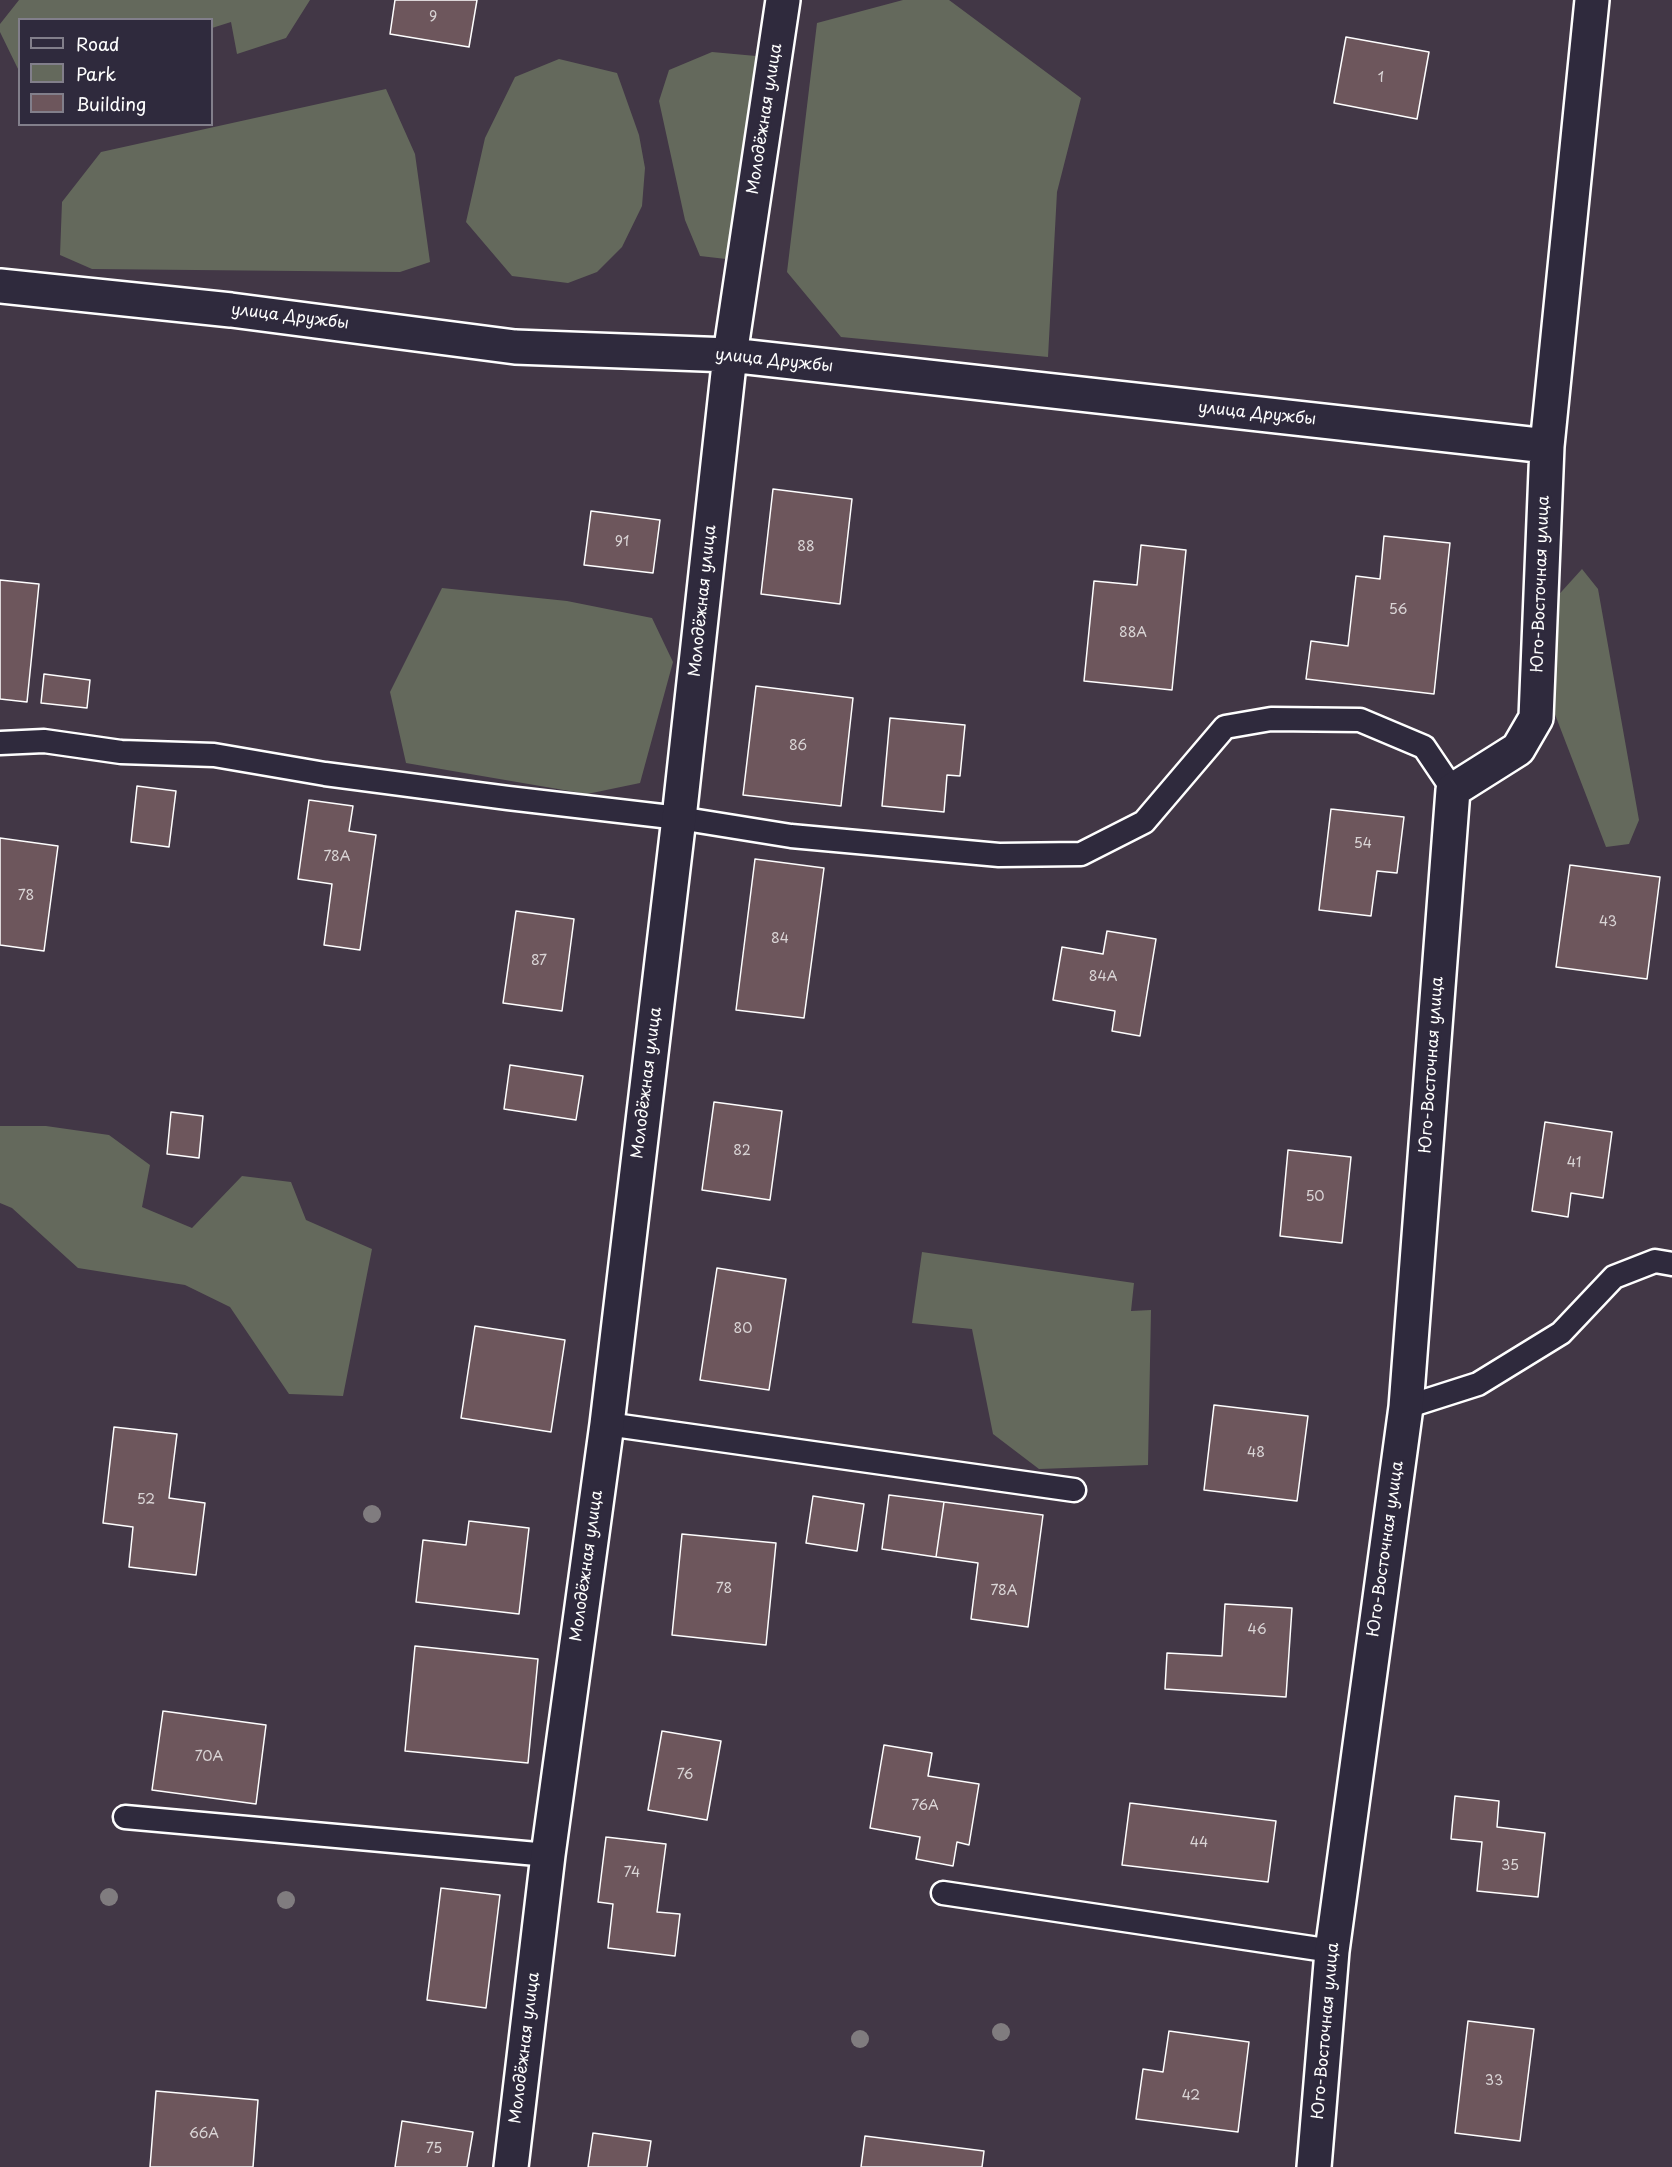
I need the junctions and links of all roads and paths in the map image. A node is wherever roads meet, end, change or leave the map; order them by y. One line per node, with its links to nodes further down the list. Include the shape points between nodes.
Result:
1 (783, 0): 4 (street, Молодёжная улица)
2 (1592, 0): 5 (street, Юго-Восточная улица)
3 (0, 286): 4 (street, улица Дружбы, via 231,310 515,347)
4 (730, 356): 5 (street, улица Дружбы); 8 (street, Молодёжная улица)
5 (1547, 446): 7 (street, Юго-Восточная улица, via 1536,718 1518,749)
6 (0, 743): 8 (lane, via 44,741 121,752 214,755 348,777)
7 (1453, 790): 8 (lane, via 1424,747 1360,720 1271,720 1225,727 1144,822 1081,854 999,855 791,836); 10 (street, Юго-Восточная улица)
8 (679, 818): 11 (street, Молодёжная улица)
9 (1672, 1264): 10 (lane, via 1655,1261 1614,1277 1561,1333 1478,1384)
10 (1406, 1407): 16 (street, Юго-Восточная улица)
11 (607, 1424): 12 (lane); 14 (street, Молодёжная улица)
12 (1074, 1490)
13 (125, 1817): 14 (lane)
14 (548, 1855): 17 (street, Молодёжная улица)
15 (943, 1893): 16 (lane)
16 (1332, 1951): 18 (street, Юго-Восточная улица)
17 (511, 2167)
18 (1314, 2167)

